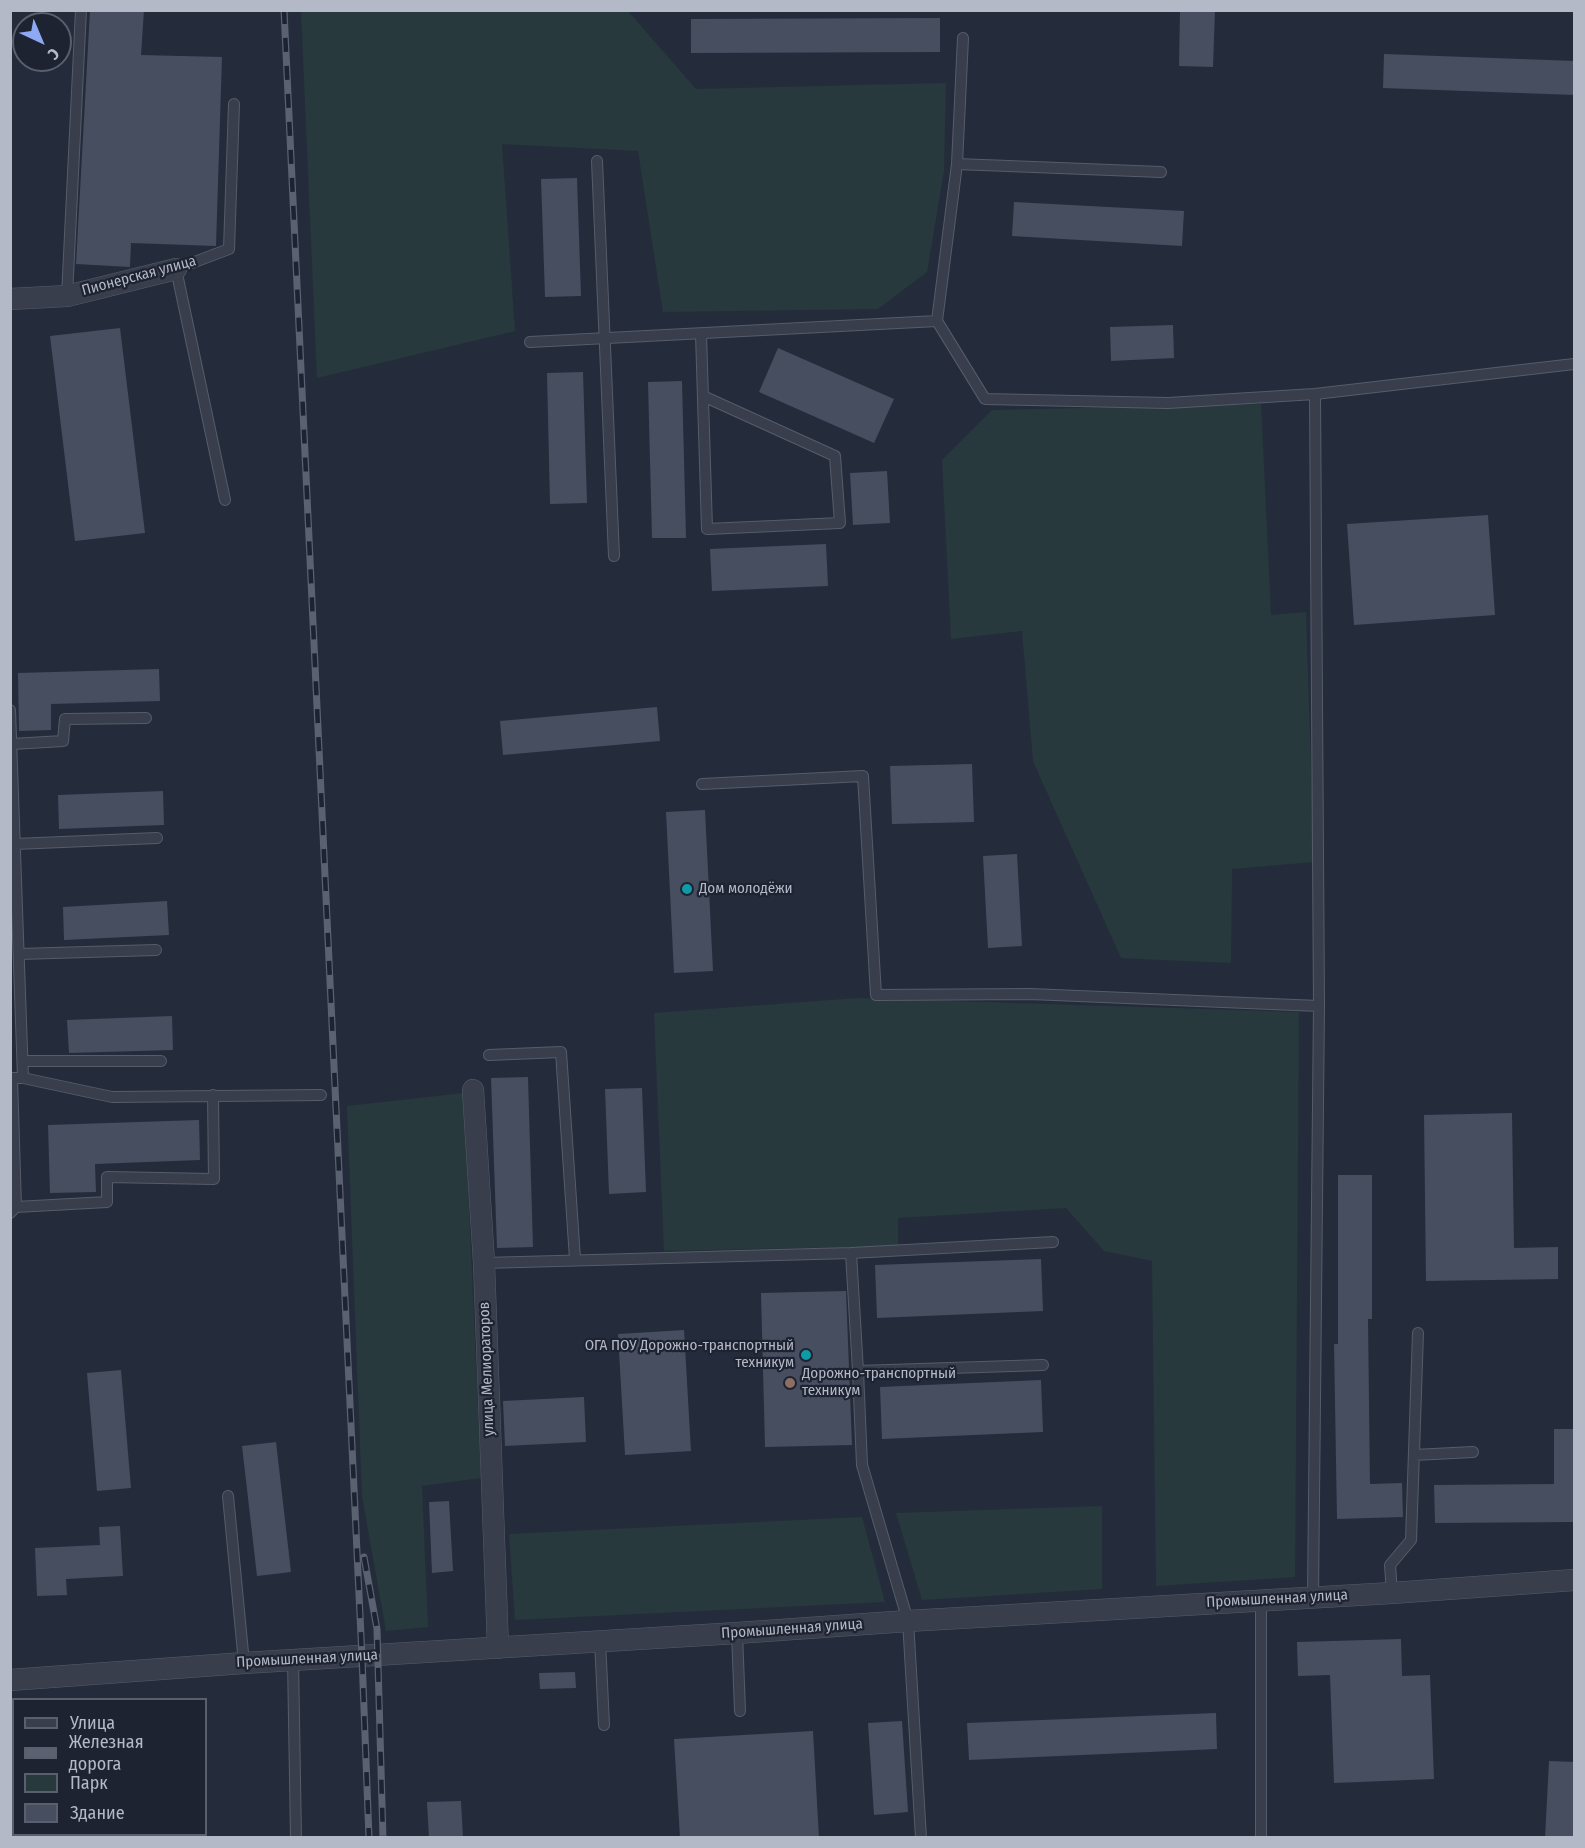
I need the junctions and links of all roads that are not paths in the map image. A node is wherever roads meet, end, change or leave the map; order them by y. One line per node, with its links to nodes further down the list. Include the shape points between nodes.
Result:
1 (81, 10): 8 (lane)
2 (963, 38): 5 (lane)
3 (234, 104): 7 (lane, Пионерская улица, via 228,249)
4 (597, 160): 12 (lane)
5 (957, 164): 6 (lane); 10 (lane)
6 (1161, 172)
7 (176, 269): 8 (street, Пионерская улица); 17 (lane)
8 (67, 296): 9 (street, Пионерская улица)
9 (10, 299)
10 (937, 321): 11 (lane); 15 (lane, via 985,399 1168,403)
11 (701, 334): 12 (lane); 16 (lane)
12 (604, 339): 13 (lane); 18 (lane)
13 (530, 342)
14 (1575, 364): 15 (lane)
15 (1315, 394): 27 (lane)
16 (703, 396): 16 (lane, via 835,456 840,523 707,528)
17 (225, 500)
18 (614, 556)
19 (10, 710): 21 (lane)
20 (146, 718): 21 (lane, via 65,719 63,741)
21 (12, 744): 24 (lane)
22 (702, 784): 27 (lane, via 863,776 876,995 1030,994)
23 (157, 838): 24 (lane)
24 (15, 844): 26 (lane)
25 (156, 950): 26 (lane)
26 (19, 954): 29 (lane)
27 (1319, 1006): 48 (lane)
28 (489, 1055): 38 (lane, via 561,1052)
29 (23, 1061): 30 (lane); 31 (lane)
30 (161, 1061)
31 (15, 1078): 33 (lane, via 112,1096); 35 (lane)
32 (473, 1090): 39 (street, улица Мелиораторов)
33 (213, 1095): 34 (lane); 35 (lane, via 213,1179 107,1177 107,1202)
34 (321, 1095)
35 (13, 1210)
36 (1053, 1242): 37 (lane)
37 (850, 1253): 38 (lane); 42 (lane)
38 (575, 1259): 39 (lane)
39 (484, 1263): 53 (street, улица Мелиораторов)
40 (1418, 1334): 44 (lane)
41 (1043, 1365): 42 (lane)
42 (858, 1371): 50 (lane, via 862,1465)
43 (1473, 1452): 44 (lane)
44 (1414, 1455): 47 (lane, via 1411,1540 1390,1565)
45 (228, 1496): 55 (lane)
46 (1575, 1580): 47 (street, Промышленная улица)
47 (1392, 1593): 48 (street, Промышленная улица)
48 (1313, 1597): 49 (street, Промышленная улица)
49 (1261, 1600): 50 (street, Промышленная улица); 61 (lane)
50 (908, 1621): 51 (street, Промышленная улица); 60 (lane)
51 (737, 1633): 52 (street, Промышленная улица); 57 (lane)
52 (600, 1640): 53 (street, Промышленная улица); 58 (lane)
53 (498, 1648): 54 (street, Промышленная улица)
54 (293, 1660): 55 (street, Промышленная улица); 59 (lane)
55 (244, 1662): 56 (street, Промышленная улица)
56 (10, 1680)
57 (740, 1711)
58 (604, 1725)
59 (296, 1838)
60 (921, 1838)
61 (1261, 1838)

